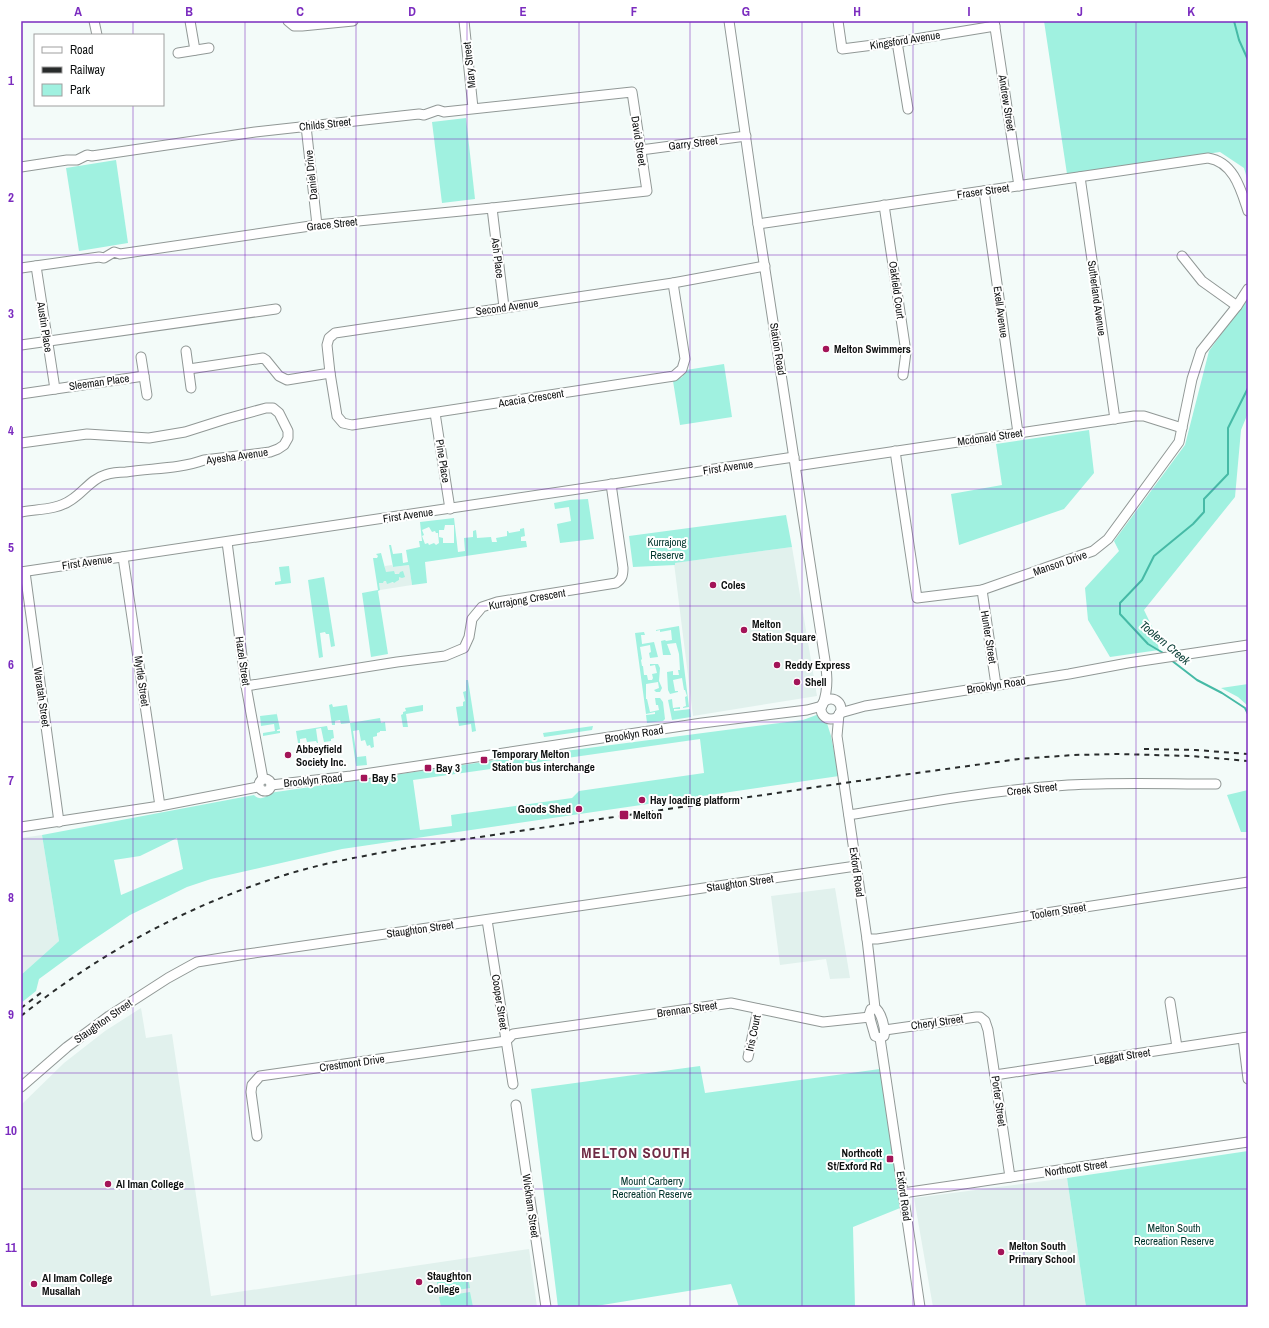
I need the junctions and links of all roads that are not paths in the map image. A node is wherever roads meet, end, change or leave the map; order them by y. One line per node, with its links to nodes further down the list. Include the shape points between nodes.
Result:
1 (94, 21): 9 (street)
2 (190, 21): 12 (street)
3 (288, 21): 4 (street, via 294,26)
4 (353, 21)
5 (464, 21): 15 (street, Mary Street)
6 (730, 21): 18 (street, Station Road)
7 (838, 21): 10 (street, Kingsford Avenue, via 842,49)
8 (995, 23): 10 (street, Kingsford Avenue); 22 (street, Andrew Street)
9 (97, 34)
10 (897, 42): 16 (street)
11 (209, 48): 12 (street)
12 (195, 50): 13 (street)
13 (178, 53)
14 (632, 92): 15 (street, Childs Street); 19 (street, David Street)
15 (473, 108): 17 (street, Childs Street)
16 (908, 109)
17 (306, 126): 20 (street, Childs Street, via 87,155 77,160); 29 (street, Daniel Drive)
18 (746, 136): 19 (street, Garry Street); 28 (street, Station Road)
19 (641, 150): 23 (street, David Street)
20 (21, 167)
21 (1080, 177): 22 (street, Fraser Street); 27 (street, Fraser Street, via 1208,158 1225,166 1234,176); 52 (street, Sutherland Avenue)
22 (1019, 186): 24 (street, Fraser Street)
23 (647, 191): 26 (street, Grace Street)
24 (984, 191): 25 (street, Fraser Street); 54 (street, Exell Avenue)
25 (884, 205): 28 (street, Fraser Street); 45 (street, Oakfield Court, via 906,352)
26 (492, 208): 29 (street, Grace Street); 37 (street, Ash Place)
27 (1248, 211)
28 (758, 224): 32 (street, Station Road)
29 (317, 225): 31 (street, Grace Street, via 120,254 114,252 104,258)
30 (1182, 256): 36 (street, via 1202,281)
31 (36, 266): 33 (street, Grace Street); 39 (street, Austin Place)
32 (765, 266): 34 (street, Second Avenue); 57 (street, Station Road)
33 (21, 268)
34 (673, 283): 37 (street, Second Avenue); 51 (street, Acacia Crescent, via 684,359 682,368 674,376)
35 (1248, 290): 36 (street, Manson Drive)
36 (1237, 306): 53 (street, Manson Drive, via 1201,351 1192,379)
37 (504, 307): 44 (street, Second Avenue, via 335,333 329,338 327,345)
38 (276, 310): 39 (street)
39 (47, 341): 40 (street); 48 (street, Austin Place)
40 (21, 345)
41 (186, 351): 43 (street)
42 (141, 357): 46 (street, Sleeman Place)
43 (188, 369): 44 (street, via 264,358 279,376 287,380); 47 (street)
44 (330, 374): 51 (street, Acacia Crescent, via 337,416 343,423 352,425)
45 (903, 375)
46 (144, 376): 48 (street, Sleeman Place); 50 (street, Sleeman Place)
47 (191, 388)
48 (55, 389): 49 (street, Sleeman Place)
49 (21, 394)
50 (147, 395)
51 (435, 412): 59 (street, Pine Place)
52 (1115, 419): 53 (street, Mcdonald Street, via 1144,416); 54 (street, Mcdonald Street)
53 (1182, 428): 64 (street, Manson Drive, via 1179,442 1101,546 1093,552)
54 (1018, 433): 56 (street, Mcdonald Street)
55 (21, 443): 60 (street, Ayesha Avenue, via 87,434 149,438 185,432 266,408 273,408 279,413 288,431 288,438 278,450 166,468 107,474 98,477 65,504)
56 (895, 451): 57 (street, Mcdonald Street); 64 (street, Manson Drive, via 917,598)
57 (795, 462): 58 (street, First Avenue); 66 (street, Station Road)
58 (611, 484): 59 (street, First Avenue); 68 (street, Kurrajong Crescent, via 623,568 621,580 616,583 497,602 482,607 472,619 464,648 445,656)
59 (450, 509): 61 (street, First Avenue)
60 (21, 512)
61 (227, 542): 62 (street, First Avenue); 68 (street, Hazel Street)
62 (123, 557): 63 (street, First Avenue); 74 (street, Myrtle Street)
63 (23, 572): 76 (street, Waratah Street)
64 (982, 590): 67 (street, Hunter Street)
65 (1248, 645): 67 (street, Brooklyn Road)
66 (827, 678): 69 (street, Station Road); 70 (street, Station Road)
67 (996, 684): 69 (street, Brooklyn Road)
68 (246, 686): 72 (street, Hazel Street)
69 (839, 708): 70 (street, via 834,718 829,718); 70 (street, via 831,699); 71 (street, Exford Road)
70 (823, 710): 71 (street, Exford Road); 72 (street, Brooklyn Road, via 702,723 351,776 271,784 268,780)
71 (837, 736): 75 (street, Exford Road)
72 (260, 783): 74 (street)
73 (1216, 784): 75 (street, Creek Street, via 1114,783 1042,787)
74 (160, 806): 76 (street)
75 (849, 814): 78 (street, Exford Road)
76 (59, 822): 77 (street)
77 (21, 828)
78 (856, 866): 80 (street, Staughton Street); 81 (street, Exford Road)
79 (1248, 882): 81 (street, Toolern Street)
80 (487, 920): 89 (street, Cooper Street); 95 (street, Staughton Street, via 197,962 109,1016)
81 (867, 939): 83 (street, Exford Road)
82 (1170, 1002): 90 (street)
83 (875, 1008): 85 (street, via 870,1011); 87 (street, Exford Road, via 879,1011)
84 (758, 1009): 85 (street, Brennan Street, via 824,1022); 89 (street, Brennan Street, via 731,1003 513,1034); 91 (street, Iris Court)
85 (870, 1017): 87 (street, Exford Road, via 875,1036)
86 (986, 1024): 87 (street, Cheryl Street, via 983,1019 976,1017); 92 (street, Porter Street)
87 (883, 1034): 100 (street, Exford Road)
88 (1245, 1038): 90 (street, Leggatt Street); 93 (street)
89 (506, 1041): 94 (street, Cooper Street); 97 (street, Crestmont Drive, via 260,1076 252,1085 251,1092)
90 (1177, 1047): 92 (street, Leggatt Street)
91 (748, 1057)
92 (996, 1075): 99 (street, Porter Street)
93 (1248, 1079)
94 (513, 1084)
95 (21, 1086)
96 (516, 1106): 101 (street, Wickham Street)
97 (257, 1136)
98 (1248, 1142): 99 (street, Northcott Street)
99 (1010, 1177): 100 (street, Northcott Street)
100 (903, 1193): 102 (street, Exford Road)
101 (546, 1307)
102 (920, 1307)

